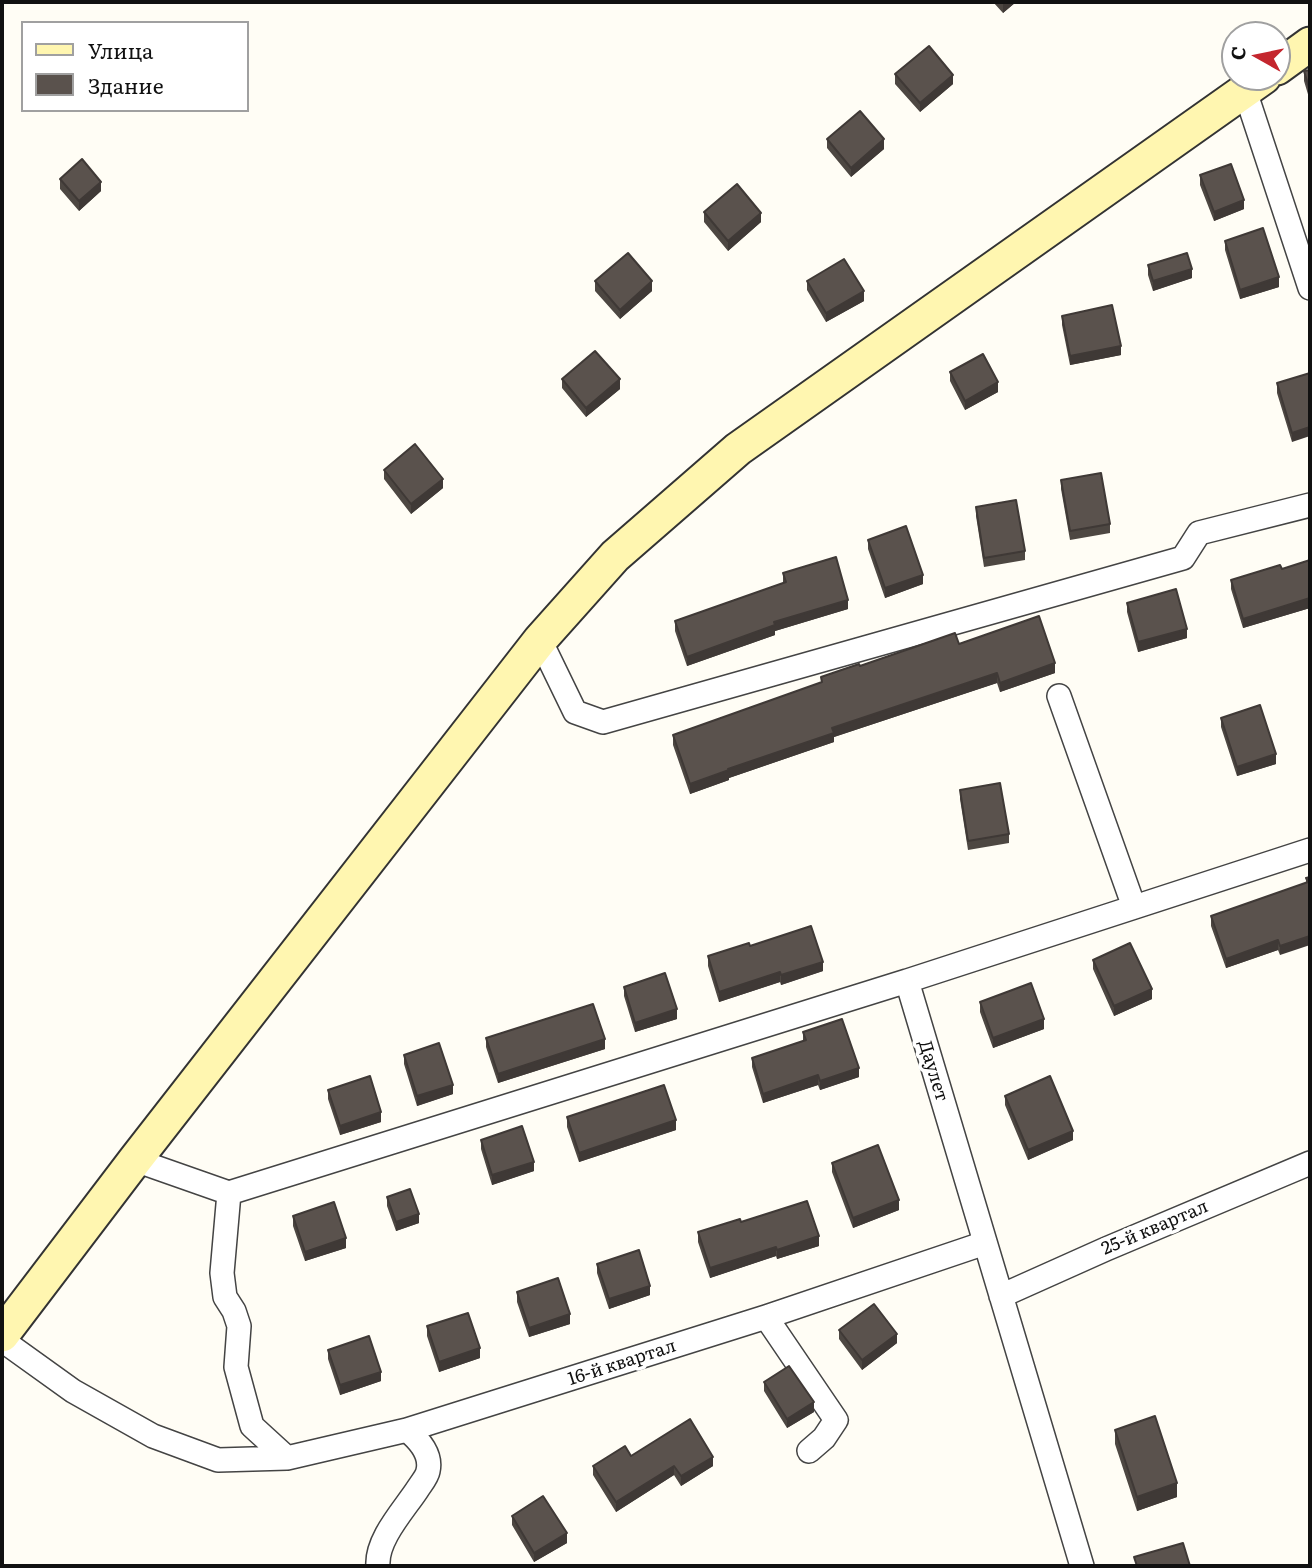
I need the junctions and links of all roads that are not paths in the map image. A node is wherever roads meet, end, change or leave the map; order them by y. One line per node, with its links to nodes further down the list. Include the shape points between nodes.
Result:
1 (1310, 44): 2 (street)
2 (1291, 58)
3 (1244, 91): 7 (street, via 738,449 615,556)
4 (1256, 91): 5 (street)
5 (1310, 288)
6 (1310, 505): 7 (street, via 1199,533 1183,558 603,722 575,712)
7 (540, 640): 12 (street)
8 (1059, 696): 10 (street)
9 (1310, 850): 10 (street)
10 (1134, 907): 11 (street)
11 (906, 981): 14 (street); 15 (street, Даулет)
12 (135, 1160): 14 (street); 18 (street)
13 (1310, 1163): 16 (street, 25-й квартал)
14 (229, 1193): 21 (street, via 222,1273 225,1297 239,1326 236,1367 252,1426)
15 (985, 1243): 16 (street, Даулет); 17 (street, 16-й квартал)
16 (1001, 1296): 23 (street, Даулет)
17 (766, 1317): 19 (street, 16-й квартал); 20 (street, via 835,1420)
18 (2, 1338): 21 (street, 16-й квартал, via 73,1391 153,1436 218,1461)
19 (407, 1430): 21 (street, 16-й квартал); 22 (street, via 426,1452 428,1472 386,1536)
20 (809, 1451)
21 (287, 1458)
22 (379, 1566)
23 (1082, 1566)

